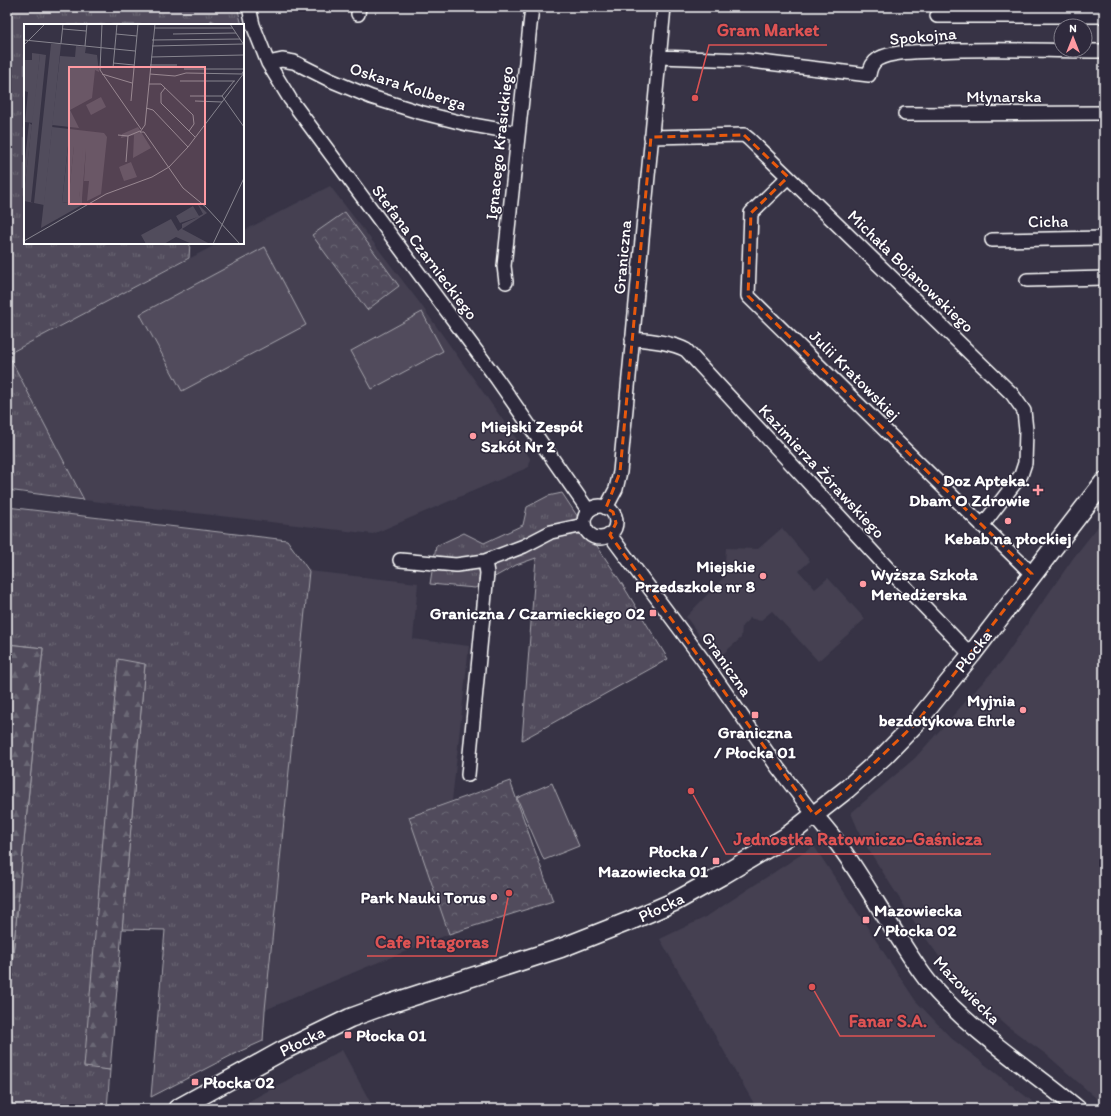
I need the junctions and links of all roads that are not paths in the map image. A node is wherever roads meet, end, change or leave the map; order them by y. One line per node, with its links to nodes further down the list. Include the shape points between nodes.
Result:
1 (249, 7): 8 (street, Stefana Czarnieckiego)
2 (532, 7): 11 (street, Ignacego Krasickiego)
3 (664, 7): 7 (street, Graniczna)
4 (937, 16): 5 (street)
5 (1104, 16)
6 (1104, 51): 7 (street, Spokojna, via 914,52 895,54 877,60 869,75 743,60)
7 (659, 57): 12 (street, Graniczna)
8 (268, 63): 11 (street, Oskara Kolberga, via 282,60 294,62 371,97 467,124); 22 (street, Stefana Czarnieckiego, via 290,99 497,379)
9 (1104, 113): 10 (street, Młynarska)
10 (905, 114)
11 (518, 132): 18 (street, Ignacego Krasickiego, via 504,266)
12 (651, 137): 13 (street, Michała Bojanowskiego, via 744,135); 19 (street, Graniczna)
13 (788, 177): 24 (street, Michała Bojanowskiego, via 1012,394 1024,411 1025,463 1021,476); 24 (street, Julii Kratowskiej, via 751,213 748,296)
14 (1104, 238): 15 (street, Cicha)
15 (992, 240)
16 (1104, 278): 17 (street)
17 (1027, 280)
18 (506, 282)
19 (632, 339): 21 (street, Graniczna, via 620,472 616,489); 29 (street, Kazimierza Żórawskiego, via 686,350)
20 (1104, 482): 28 (main road, Płocka)
21 (606, 508): 22 (street, via 598,506); 25 (street, via 612,512 616,523)
22 (588, 510): 23 (street, via 583,520)
23 (584, 525): 25 (street, via 585,530 593,537 603,538); 27 (street, via 551,532)
24 (982, 526): 28 (street, Julii Kratowskiej)
25 (610, 535): 31 (street, Graniczna)
26 (400, 560): 27 (street, via 456,566)
27 (485, 561): 30 (street, via 487,574)
28 (1032, 574): 29 (main road, Płocka)
29 (971, 656): 31 (main road, Płocka, via 916,723 841,794)
30 (468, 775)
31 (814, 815): 32 (main road, Płocka, via 779,840 676,901 561,948 350,1018 306,1038); 33 (street, Mazowiecka, via 832,834 931,985 977,1031)
32 (177, 1109)
33 (1078, 1109)

